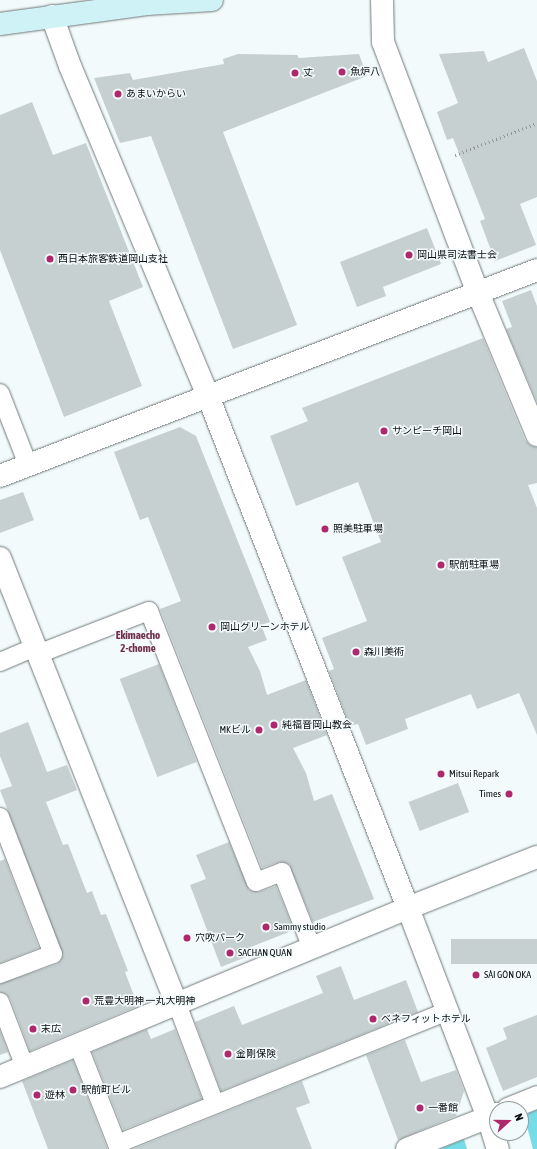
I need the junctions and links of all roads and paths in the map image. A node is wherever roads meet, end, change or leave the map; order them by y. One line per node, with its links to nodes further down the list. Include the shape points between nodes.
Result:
1 (212, 0): 3 (street, via 148,4)
2 (382, 0): 6 (street, via 382,42)
3 (52, 16): 4 (street); 10 (street, via 70,66)
4 (0, 24)
5 (537, 123): 6 (path)
6 (429, 165): 8 (street)
7 (537, 270): 8 (street)
8 (478, 293): 10 (street); 11 (street)
9 (0, 393): 12 (lane)
10 (208, 396): 12 (street); 19 (street)
11 (535, 426)
12 (28, 465): 13 (street)
13 (0, 476)
14 (0, 558): 15 (street)
15 (37, 650): 16 (lane); 20 (lane, via 149,611 256,882 282,872); 23 (street)
16 (0, 662)
17 (0, 817): 21 (lane, via 53,954)
18 (537, 857): 19 (street)
19 (408, 908): 20 (street); 24 (street)
20 (312, 948): 23 (street)
21 (0, 974)
22 (0, 1002): 26 (lane)
23 (177, 1004): 25 (street); 30 (lane)
24 (448, 1011): 30 (lane); 31 (street)
25 (78, 1045): 26 (street); 33 (lane)
26 (25, 1067): 27 (street)
27 (0, 1077)
28 (537, 1097): 29 (street)
29 (527, 1101)
30 (215, 1104): 33 (lane)
31 (489, 1107)
32 (489, 1118): 34 (street)
33 (118, 1146)
34 (408, 1149)

